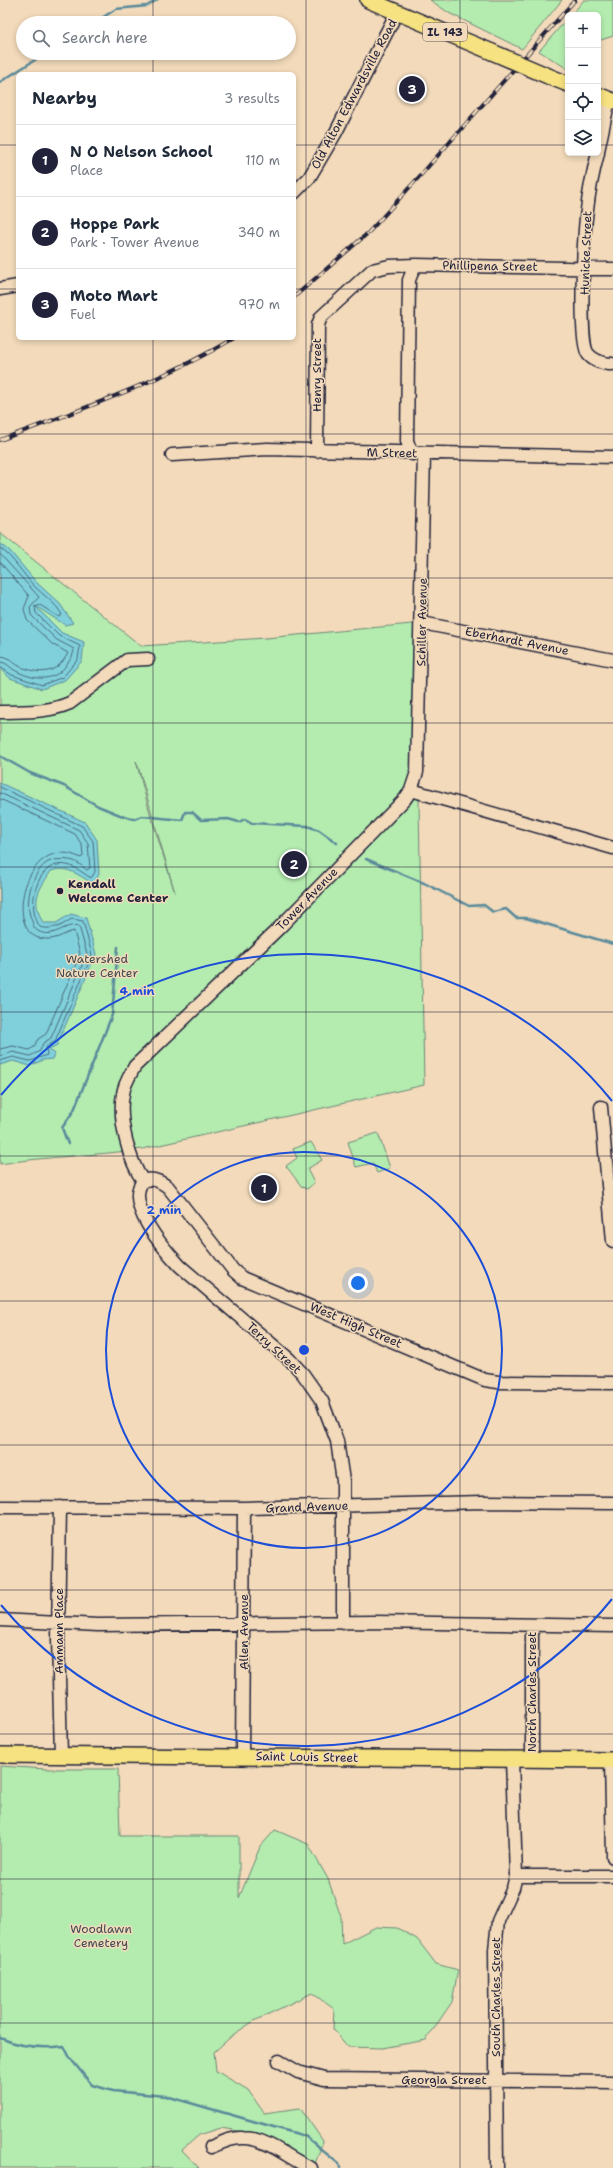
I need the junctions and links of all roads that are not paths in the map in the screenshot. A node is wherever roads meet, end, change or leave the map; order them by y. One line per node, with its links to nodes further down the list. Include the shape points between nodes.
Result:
1 (368, 0): 2 (main road, IL 143)
2 (401, 6): 3 (main road, IL 143, bridge, via 492,52); 7 (street, Old Alton Edwardsville Road, via 335,134 309,178)
3 (565, 83)
4 (607, 99): 5 (street, Hunicke Street)
5 (601, 134)
6 (597, 156): 9 (street, Hunicke Street, via 587,210)
7 (296, 191)
8 (415, 265): 9 (street, Phillipena Street); 11 (street, Phillipena Street, via 378,267); 16 (street, via 410,280 407,442)
9 (584, 268): 10 (street, Phillipena Street); 14 (street, Hunicke Street, via 584,333 588,354 602,363)
10 (613, 269)
11 (368, 272): 15 (street, Henry Street, via 321,317 318,325)
12 (16, 286): 13 (street)
13 (0, 289)
14 (613, 364)
15 (317, 451): 16 (street, M Street); 18 (street, M Street, via 267,449)
16 (412, 454): 17 (street, M Street)
17 (424, 454): 19 (street, M Street); 20 (street, Schiller Avenue)
18 (172, 455)
19 (613, 457)
20 (422, 622): 22 (street, Eberhardt Avenue); 24 (street, Schiller Avenue, via 417,772)
21 (148, 659): 23 (street, via 127,660 61,707 37,712)
22 (613, 660)
23 (0, 712)
24 (411, 790): 25 (street); 27 (street, Tower Avenue, via 279,928 135,1066 125,1086 122,1110 129,1151)
25 (613, 848)
26 (601, 1107): 28 (street)
27 (142, 1181): 29 (street, West High Street, via 154,1180 168,1187 233,1270 251,1282 485,1380); 31 (street, Terry Street, via 138,1200 144,1220 167,1252 184,1270 289,1359 322,1401 337,1441 343,1481)
28 (613, 1241)
29 (613, 1383)
30 (613, 1503): 31 (street, Grand Avenue, via 484,1502)
31 (343, 1506): 34 (street, Grand Avenue); 37 (street, Terry Street)
32 (0, 1507): 33 (street, Grand Avenue)
33 (60, 1507): 34 (street, Grand Avenue); 36 (street, Ammann Place)
34 (244, 1508): 38 (street, Allen Avenue)
35 (0, 1620): 36 (street)
36 (58, 1623): 38 (street); 42 (street, Ammann Place)
37 (343, 1623): 38 (street); 39 (street)
38 (244, 1625): 43 (street, Allen Avenue)
39 (532, 1625): 40 (street); 44 (street, North Charles Street)
40 (613, 1626)
41 (0, 1754): 42 (main road, Saint Louis Street)
42 (61, 1755): 43 (main road, Saint Louis Street)
43 (242, 1756): 45 (main road, Saint Louis Street)
44 (532, 1758): 45 (main road, Saint Louis Street); 46 (main road, Saint Louis Street)
45 (512, 1759): 48 (street, South Charles Street)
46 (612, 1760): 47 (street)
47 (613, 1857)
48 (516, 1876): 49 (street); 51 (street, South Charles Street, via 496,1933)
49 (613, 1876)
50 (279, 2060): 51 (street, Georgia Street, via 298,2072 324,2079)
51 (496, 2081): 52 (street, Georgia Street); 55 (street, South Charles Street)
52 (613, 2082)
53 (211, 2147): 54 (street, via 243,2138 258,2140)
54 (311, 2168)
55 (497, 2168)

